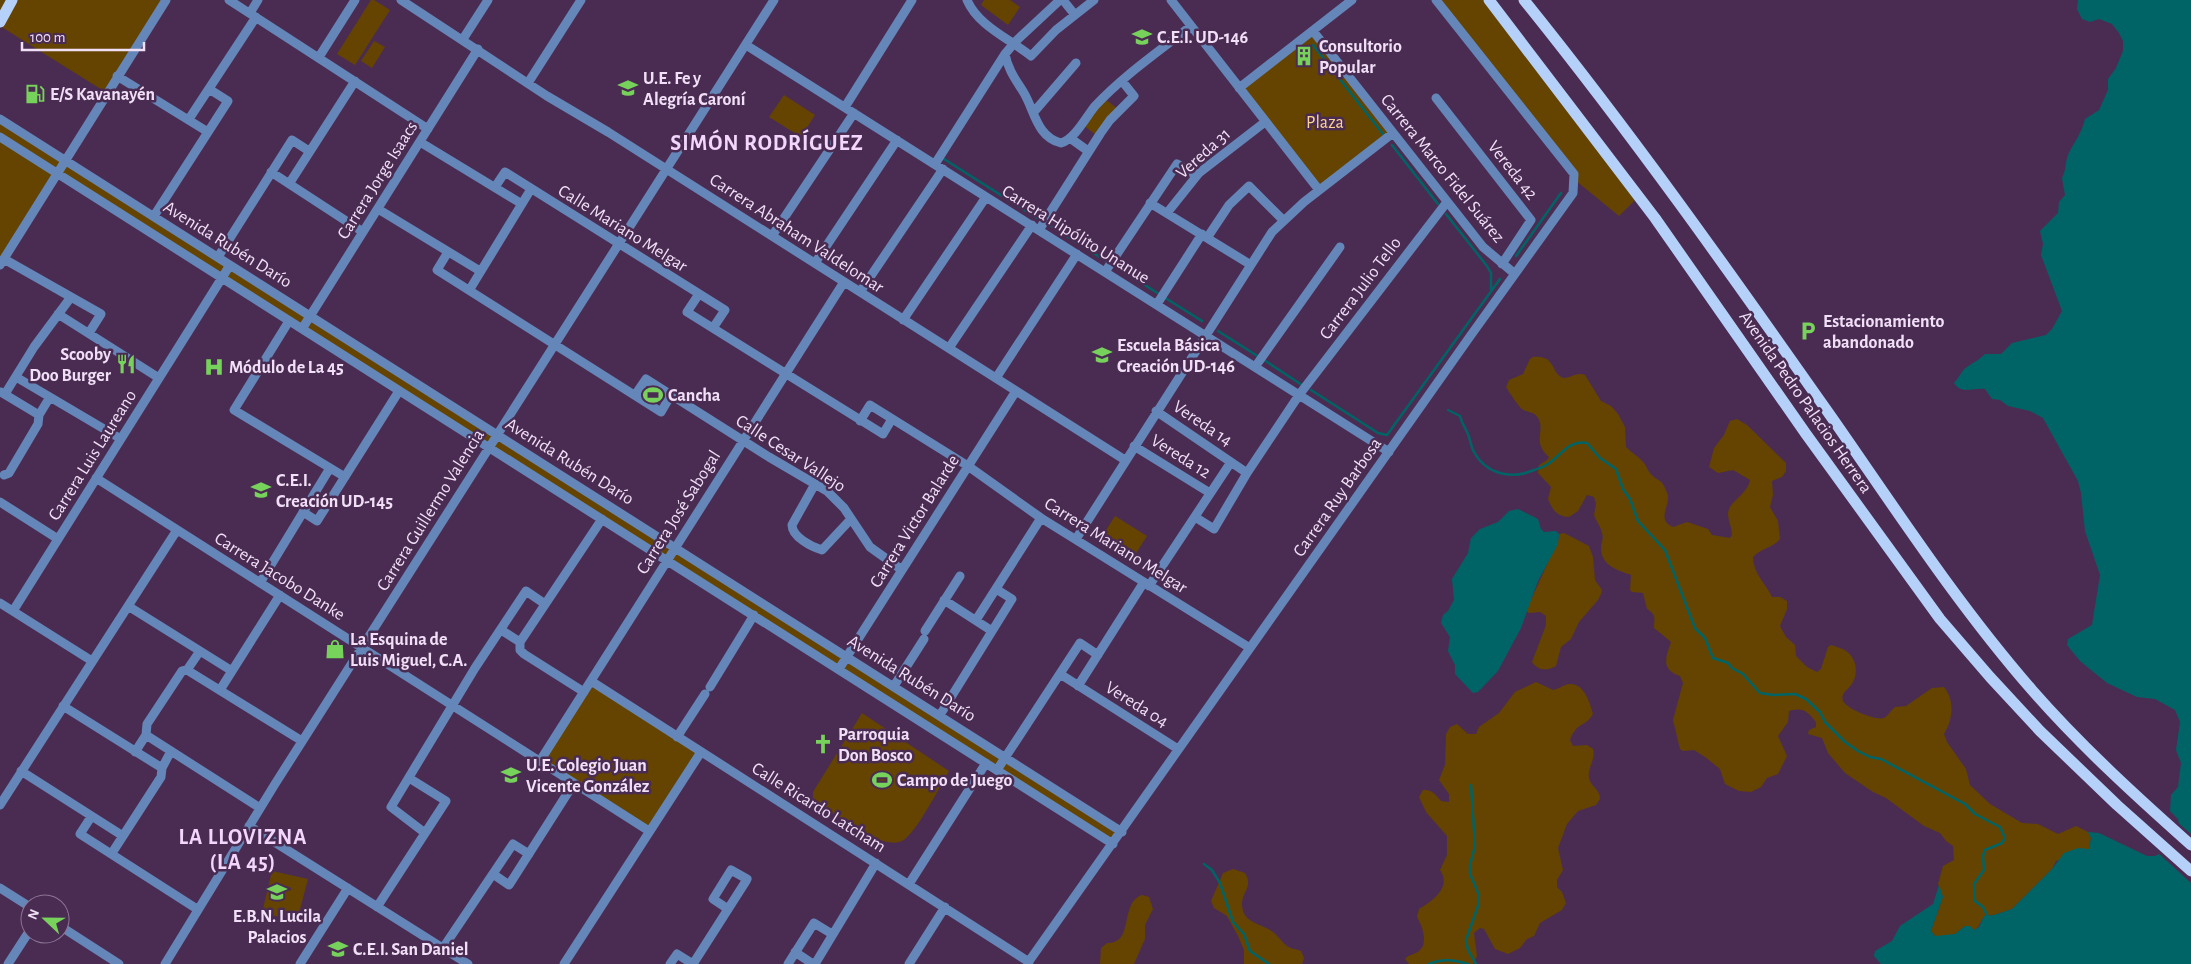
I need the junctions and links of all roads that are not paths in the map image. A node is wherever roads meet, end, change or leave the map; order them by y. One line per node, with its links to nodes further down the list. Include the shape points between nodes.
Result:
1 (12, 0): 21 (main road)
2 (166, 0): 31 (street)
3 (229, 0): 19 (street)
4 (258, 0): 19 (street)
5 (355, 0): 29 (street)
6 (401, 0): 24 (street, Carrera Abraham Valdelomar)
7 (488, 0): 24 (street)
8 (581, 0): 34 (street)
9 (774, 0): 26 (street, Carrera Guillermo Valencia)
10 (912, 0): 38 (street)
11 (968, 0): 25 (street, via 978,18)
12 (1062, 0): 20 (street); 25 (street)
13 (1094, 0): 20 (street)
14 (1352, 0): 23 (street)
15 (1436, 0): 87 (street, Carrera Ruy Barbosa, via 1574,174 1574,193)
16 (1489, 0): 210 (main road, Avenida Pedro Palacios Herrera, via 1655,218 1940,619 2023,714)
17 (1524, 0): 206 (main road, Avenida Pedro Palacios Herrera, via 1616,117 1972,615 2044,703 2130,790)
18 (1172, 1): 22 (street)
19 (253, 15): 29 (street); 36 (street)
20 (1075, 15): 25 (street, via 1031,56)
21 (0, 22)
22 (1191, 26): 32 (street); 35 (street)
23 (1313, 31): 35 (street); 46 (street, Carrera Marco Fidel Suárez)
24 (463, 39): 27 (street, Carrera Abraham Valdelomar)
25 (1014, 43): 28 (street)
26 (746, 45): 38 (street, Carrera Hipólito Unanue); 55 (street, Carrera Guillermo Valencia)
27 (478, 49): 34 (street, Carrera Abraham Valdelomar); 44 (street, Carrera Jorge Isaacs)
28 (1005, 54): 40 (street, via 1009,70); 54 (street)
29 (319, 57): 33 (street)
30 (1076, 63): 40 (street)
31 (117, 76): 42 (street); 53 (street)
32 (1122, 80): 48 (street, via 1093,108); 52 (street, via 1134,96 1110,120)
33 (355, 81): 44 (street); 51 (street)
34 (528, 83): 55 (street, Carrera Abraham Valdelomar)
35 (1239, 88): 43 (street)
36 (209, 89): 42 (street); 45 (street, via 228,101)
37 (1436, 98): 82 (street, Vereda 42, via 1531,220)
38 (845, 107): 39 (street, Carrera Hipólito Unanue)
39 (854, 113): 49 (street, Carrera Hipólito Unanue); 73 (street)
40 (1033, 113): 48 (street, via 1048,137 1061,143)
41 (0, 118): 53 (street, Avenida Rubén Darío)
42 (189, 119): 45 (street)
43 (1265, 122): 58 (street, Vereda 31); 62 (street)
44 (428, 129): 50 (street, Carrera Jorge Isaacs)
45 (208, 132): 69 (street)
46 (1393, 133): 62 (street); 64 (street, Carrera Marco Fidel Suárez)
47 (0, 137): 57 (street, Avenida Rubén Darío)
48 (1070, 138): 52 (street)
49 (897, 140): 54 (street, Carrera Hipólito Unanue); 81 (street)
50 (420, 142): 60 (street); 67 (street, Carrera Jorge Isaacs)
51 (309, 151): 56 (street, via 292,140); 59 (street)
52 (1088, 151): 71 (street)
53 (65, 160): 57 (street); 69 (street, Avenida Rubén Darío)
54 (939, 167): 63 (street, Carrera Hipólito Unanue); 91 (street)
55 (667, 169): 73 (street, Carrera Abraham Valdelomar); 75 (street, Carrera Guillermo Valencia)
56 (271, 172): 59 (street); 79 (street)
57 (57, 173): 80 (street); 88 (street, Avenida Rubén Darío)
58 (1196, 175): 65 (street, Vereda 31, via 1177,164); 68 (street, Vereda 31)
59 (290, 184): 72 (street)
60 (495, 187): 61 (street, Calle Mariano Melgar, via 505,172); 66 (street)
61 (532, 189): 66 (street, Calle Mariano Melgar); 75 (street, Calle Mariano Melgar)
62 (1319, 190): 70 (street)
63 (986, 197): 71 (street, Carrera Hipólito Unanue); 97 (street)
64 (1447, 202): 82 (street, Carrera Marco Fidel Suárez, via 1483,247); 115 (street, Carrera Julio Tello)
65 (1150, 203): 68 (street); 86 (street, Vereda 31)
66 (522, 204): 85 (street, Calle Mariano Melgar)
67 (378, 209): 72 (street, Carrera Jorge Isaacs); 77 (street)
68 (1167, 213): 74 (street)
69 (154, 216): 79 (street, Avenida Rubén Darío)
70 (1283, 220): 74 (street, via 1250,186 1229,205); 84 (street)
71 (1035, 228): 78 (street, Carrera Hipólito Unanue); 104 (street)
72 (363, 232): 96 (street, Carrera Jorge Isaacs)
73 (772, 236): 81 (street, Carrera Abraham Valdelomar)
74 (1204, 236): 84 (street); 94 (street)
75 (618, 244): 92 (street, Calle Mariano Melgar); 103 (street, Carrera Guillermo Valencia)
76 (1340, 247): 105 (street)
77 (448, 252): 85 (street); 90 (street, via 438,270)
78 (1077, 254): 86 (street, Carrera Hipólito Unanue); 109 (street)
79 (218, 257): 83 (street, Avenida Rubén Darío)
80 (2, 262): 93 (street)
81 (815, 263): 89 (street, Carrera Abraham Valdelomar)
82 (1502, 264): 87 (street, Carrera Marco Fidel Suárez)
83 (230, 265): 88 (street, Carrera Luis Laureano); 96 (street, Avenida Rubén Darío)
84 (1251, 265): 102 (street)
85 (480, 271): 90 (street)
86 (1105, 272): 94 (street, Carrera Hipólito Unanue)
87 (1515, 274): 126 (street, Carrera Ruy Barbosa)
88 (222, 278): 98 (street, Avenida Rubén Darío); 108 (street, Carrera Luis Laureano)
89 (844, 282): 91 (street, Carrera Abraham Valdelomar); 106 (street, Carrera José Sabogal)
90 (470, 290): 103 (street)
91 (860, 292): 97 (street, Carrera Abraham Valdelomar)
92 (698, 294): 99 (street, Calle Mariano Melgar, via 687,312); 99 (street, Calle Mariano Melgar, via 725,310)
93 (71, 297): 95 (street); 101 (street, via 101,314)
94 (1161, 299): 102 (street, Carrera Hipólito Unanue)
95 (58, 314): 101 (street); 107 (street)
96 (311, 316): 100 (street, Carrera Jorge Isaacs); 121 (street, Avenida Rubén Darío)
97 (904, 320): 104 (street, Carrera Abraham Valdelomar)
98 (289, 321): 100 (street, Avenida Rubén Darío); 130 (street, via 234,410)
99 (713, 328): 106 (street, Calle Mariano Melgar)
100 (302, 329): 110 (street, Avenida Rubén Darío)
101 (89, 333): 108 (street)
102 (1205, 335): 105 (street, Carrera Hipólito Unanue); 117 (street)
103 (555, 344): 113 (street); 121 (street, Carrera Guillermo Valencia)
104 (949, 348): 109 (street, Carrera Abraham Valdelomar)
105 (1259, 361): 115 (street, Carrera Hipólito Unanue)
106 (786, 374): 120 (street, Calle Mariano Melgar); 123 (street, Carrera José Sabogal)
107 (16, 377): 112 (street); 116 (street)
108 (159, 378): 122 (street, Carrera Luis Laureano)
109 (996, 378): 111 (street, Carrera Abraham Valdelomar)
110 (399, 391): 125 (street, Avenida Rubén Darío); 133 (street)
111 (1016, 391): 127 (street, Carrera Abraham Valdelomar); 129 (street, Carrera Victor Balarde)
112 (2, 393): 118 (street)
113 (635, 395): 114 (street, Calle Cesar Vallejo, via 646,379); 114 (street, via 661,412)
114 (671, 395): 123 (street, Calle Cesar Vallejo)
115 (1299, 395): 126 (street, Carrera Hipólito Unanue); 131 (street, Carrera Julio Tello)
116 (50, 397): 118 (street); 122 (street)
117 (1156, 411): 124 (street); 128 (street, Vereda 14)
118 (39, 415): 132 (street, via 34,432 9,473)
119 (892, 419): 120 (street, Calle Mariano Melgar, via 882,434); 120 (street, via 870,405); 129 (street)
120 (860, 421)
121 (498, 434): 125 (street, Carrera Guillermo Valencia); 146 (street, Avenida Rubén Darío)
122 (120, 439): 134 (street, Carrera Luis Laureano)
123 (743, 441): 135 (street, Calle Cesar Vallejo); 146 (street, Carrera José Sabogal)
124 (1134, 446): 127 (street); 136 (street, Vereda 12)
125 (489, 448): 141 (street, Avenida Rubén Darío); 164 (street, Carrera Guillermo Valencia)
126 (1389, 452): 165 (street, Carrera Ruy Barbosa)
127 (1125, 460): 145 (street)
128 (1231, 462): 131 (street, Vereda 14); 136 (street)
129 (968, 466): 140 (street, Carrera Mariano Melgar); 148 (street, Carrera Victor Balarde)
130 (330, 468): 133 (street); 138 (street)
131 (1247, 473): 139 (street, Carrera Julio Tello, via 1214,529)
132 (1, 476)
133 (344, 477): 138 (street, via 317,521)
134 (96, 478): 143 (street, Carrera Jacobo Danke); 144 (street, Carrera Luis Laureano)
135 (815, 484): 142 (street, Calle Cesar Vallejo, via 834,497); 142 (street, via 792,524 795,533 822,550)
136 (1210, 493): 139 (street)
137 (0, 502): 144 (street)
138 (303, 512): 150 (street)
139 (1195, 516): 151 (street)
140 (1041, 518): 145 (street, Carrera Mariano Melgar); 152 (street)
141 (602, 519): 147 (street, Avenida Rubén Darío); 155 (street)
142 (850, 519): 148 (street, Calle Cesar Vallejo, via 870,548)
143 (177, 530): 150 (street, Carrera Jacobo Danke); 157 (street)
144 (58, 539): 158 (street, Carrera Luis Laureano)
145 (1076, 539): 151 (street, Carrera Mariano Melgar)
146 (675, 547): 147 (street, Carrera José Sabogal); 168 (street, Avenida Rubén Darío)
147 (667, 560): 159 (street, Avenida Rubén Darío); 174 (street, Carrera José Sabogal)
148 (902, 570): 168 (street, Carrera Victor Balarde)
149 (960, 576): 154 (street)
150 (260, 583): 153 (street, Carrera Jacobo Danke)
151 (1147, 584): 165 (street, Carrera Mariano Melgar); 167 (street)
152 (996, 589): 160 (street); 162 (street, via 1012,599)
153 (280, 595): 164 (street, Carrera Jacobo Danke); 172 (street)
154 (944, 600): 160 (street); 175 (street)
155 (546, 604): 161 (street, via 526,591); 163 (street)
156 (1, 605): 158 (street)
157 (128, 606): 166 (street); 169 (street)
158 (13, 611): 169 (street)
159 (754, 615): 170 (street, Avenida Rubén Darío); 183 (street)
160 (976, 620): 162 (street)
161 (501, 630): 163 (street); 179 (street)
162 (992, 631): 181 (street)
163 (520, 642): 178 (street, via 520,650 524,654)
164 (362, 647): 179 (street, Carrera Jacobo Danke); 184 (street, Carrera Guillermo Valencia)
165 (1250, 648): 185 (street, Carrera Ruy Barbosa)
166 (200, 651): 171 (street); 172 (street)
167 (1098, 655): 173 (street, via 1080,644); 176 (street)
168 (847, 657): 170 (street, Carrera Victor Balarde); 175 (street, Avenida Rubén Darío)
169 (92, 661): 180 (street)
170 (839, 669): 191 (street, Avenida Rubén Darío)
171 (187, 670): 177 (street); 182 (street, via 182,671 147,724)
172 (232, 671): 177 (street)
173 (1060, 674): 176 (street, Vereda 04); 189 (street)
174 (590, 681): 178 (street, Carrera José Sabogal); 183 (street, Calle Ricardo Latcham)
175 (894, 686): 181 (street, Avenida Rubén Darío)
176 (1078, 686): 185 (street, Vereda 04)
177 (220, 690): 184 (street)
178 (584, 692): 190 (street, Carrera José Sabogal)
179 (453, 705): 190 (street, Carrera Jacobo Danke); 195 (street)
180 (63, 706): 187 (street); 194 (street)
181 (940, 715): 189 (street, Avenida Rubén Darío)
182 (146, 735): 186 (street); 187 (street)
183 (677, 737): 188 (street, Calle Ricardo Latcham)
184 (302, 741): 198 (street, Carrera Guillermo Valencia)
185 (1178, 749): 202 (street, Carrera Ruy Barbosa)
186 (171, 751): 192 (street); 198 (street)
187 (135, 752): 192 (street)
188 (701, 752): 201 (street); 209 (street, Calle Ricardo Latcham)
189 (1005, 757): 193 (street); 202 (street, Avenida Rubén Darío)
190 (540, 761): 196 (street, Carrera Jacobo Danke)
191 (986, 763): 193 (street, Avenida Rubén Darío); 212 (street)
192 (162, 768): 204 (street, via 161,777)
193 (997, 770): 205 (street, Avenida Rubén Darío)
194 (21, 771): 197 (street); 199 (street)
195 (409, 778): 203 (street, via 391,807); 203 (street, via 446,801)
196 (574, 783): 201 (street, Carrera Jacobo Danke); 208 (street)
197 (0, 804)
198 (260, 808): 200 (street, Carrera Guillermo Valencia)
199 (91, 817): 204 (street); 207 (street, via 80,834)
200 (249, 826): 214 (street); 218 (street, Carrera Guillermo Valencia)
201 (649, 831): 231 (street)
202 (1122, 832): 205 (street, Carrera Ruy Barbosa)
203 (425, 833): 216 (street)
204 (123, 836): 207 (street)
205 (1113, 844): 225 (street)
206 (2191, 845)
207 (112, 854): 218 (street)
208 (529, 854): 211 (street, via 513,844); 211 (street, via 509,885)
209 (876, 863): 212 (street, Calle Ricardo Latcham); 221 (street)
210 (2191, 871)
211 (493, 874): 223 (street)
212 (909, 884): 217 (street, Calle Ricardo Latcham)
213 (0, 888): 215 (street)
214 (348, 888): 216 (street); 229 (street)
215 (20, 901)
216 (377, 906): 223 (street)
217 (944, 907): 225 (street, Calle Ricardo Latcham); 236 (street)
218 (197, 909): 228 (street, Carrera Guillermo Valencia)
219 (728, 909): 233 (street)
220 (70, 932): 227 (street)
221 (832, 934): 224 (street, via 814,922); 235 (street)
222 (21, 944): 226 (street)
223 (443, 948): 230 (street)
224 (795, 952): 234 (street); 235 (street)
225 (1028, 963)
226 (8, 964)
227 (119, 964)
228 (165, 964)
229 (300, 964)
230 (468, 964)
231 (564, 964)
232 (670, 964): 233 (street, via 676,954)
233 (693, 964)
234 (788, 964)
235 (814, 964)
236 (909, 964)

